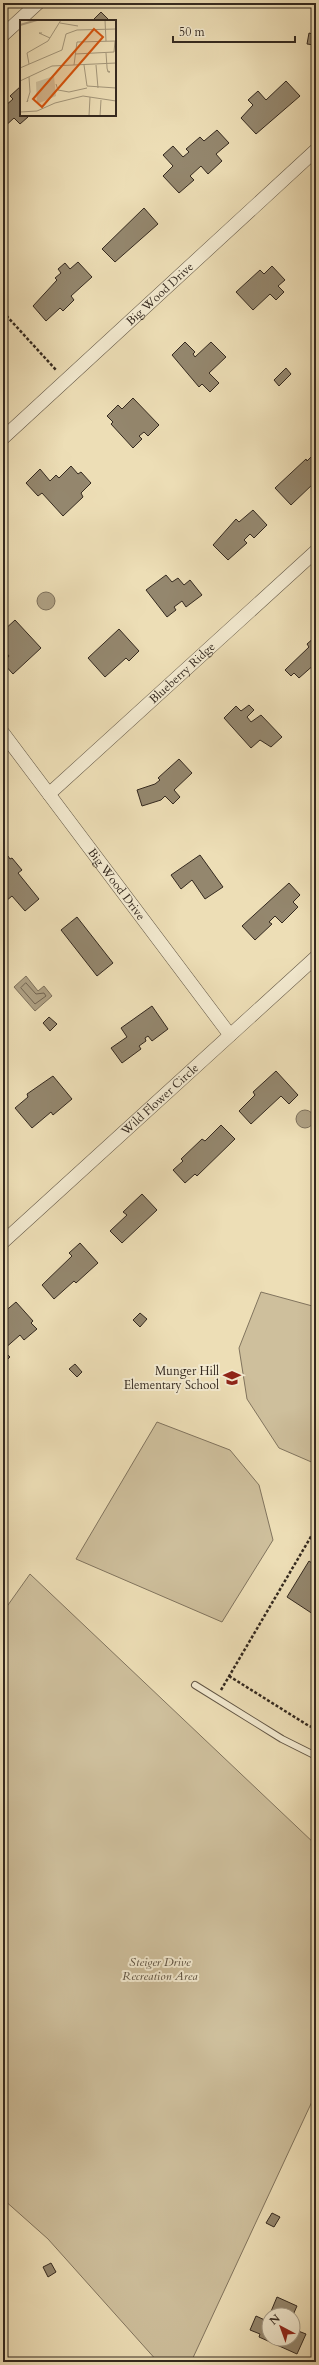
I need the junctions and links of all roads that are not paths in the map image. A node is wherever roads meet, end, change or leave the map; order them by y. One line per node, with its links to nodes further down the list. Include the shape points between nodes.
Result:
1 (38, 3): 2 (street)
2 (3, 35)
3 (316, 150): 4 (street, Big Wood Drive)
4 (3, 438)
5 (316, 551): 7 (street, Blueberry Ridge)
6 (3, 733): 7 (street, Big Wood Drive)
7 (49, 794): 9 (street, Big Wood Drive)
8 (316, 956): 9 (street, Wild Flower Circle)
9 (230, 1035): 10 (street, Wild Flower Circle)
10 (3, 1242)
11 (195, 1685): 12 (lane, via 282,1739)
12 (316, 1756)

